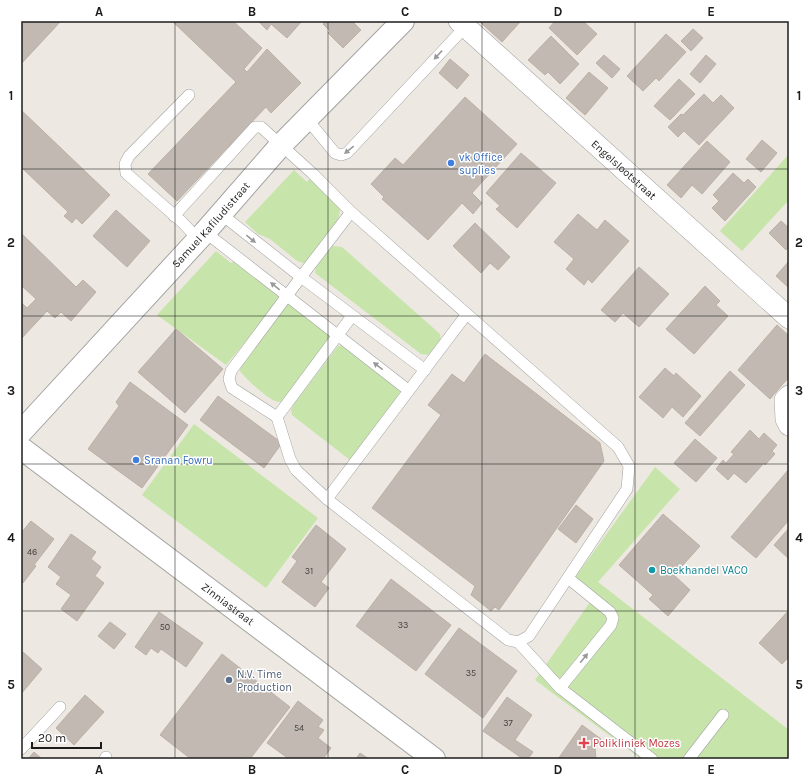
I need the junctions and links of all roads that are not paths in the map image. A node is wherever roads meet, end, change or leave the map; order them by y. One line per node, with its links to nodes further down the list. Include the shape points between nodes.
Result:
1 (403, 21): 4 (street, Samuel Kafiludistraat)
2 (462, 24): 4 (lane, one-way to 4, via 347,153 335,153); 14 (street, Engelslootstraat)
3 (189, 95): 8 (lane, via 125,164 126,173)
4 (307, 119): 5 (street, Samuel Kafiludistraat)
5 (280, 146): 6 (lane, via 312,173); 7 (street, Samuel Kafiludistraat); 8 (lane, via 261,127 255,127)
6 (351, 212): 10 (lane); 12 (lane)
7 (220, 214): 9 (street, Samuel Kafiludistraat); 10 (lane, one-way to 10)
8 (174, 216): 9 (lane)
9 (201, 236): 11 (lane, one-way to 9); 21 (street, Samuel Kafiludistraat)
10 (301, 277): 11 (lane); 13 (lane)
11 (287, 296): 15 (lane); 19 (lane, via 231,371 229,379 232,388)
12 (466, 315): 16 (lane); 24 (lane, via 618,447 629,466 628,489)
13 (352, 316): 15 (lane); 16 (lane)
14 (789, 318)
15 (337, 334): 17 (lane, one-way to 15); 19 (lane)
16 (425, 370): 17 (lane)
17 (408, 390): 23 (lane)
18 (787, 398): 20 (street, via 786,419)
19 (277, 417): 23 (lane, via 296,470)
20 (789, 425)
21 (21, 432)
22 (21, 448): 30 (street, Zinniastraat)
23 (327, 499): 25 (lane, via 508,640)
24 (568, 578): 25 (lane, via 529,636); 26 (lane, one-way to 24, via 611,625 612,618 610,612)
25 (518, 642): 26 (lane)
26 (560, 688): 31 (lane)
27 (60, 707): 29 (lane)
28 (723, 715): 32 (lane)
29 (21, 749)
30 (434, 759)
31 (652, 759)
32 (689, 759)

